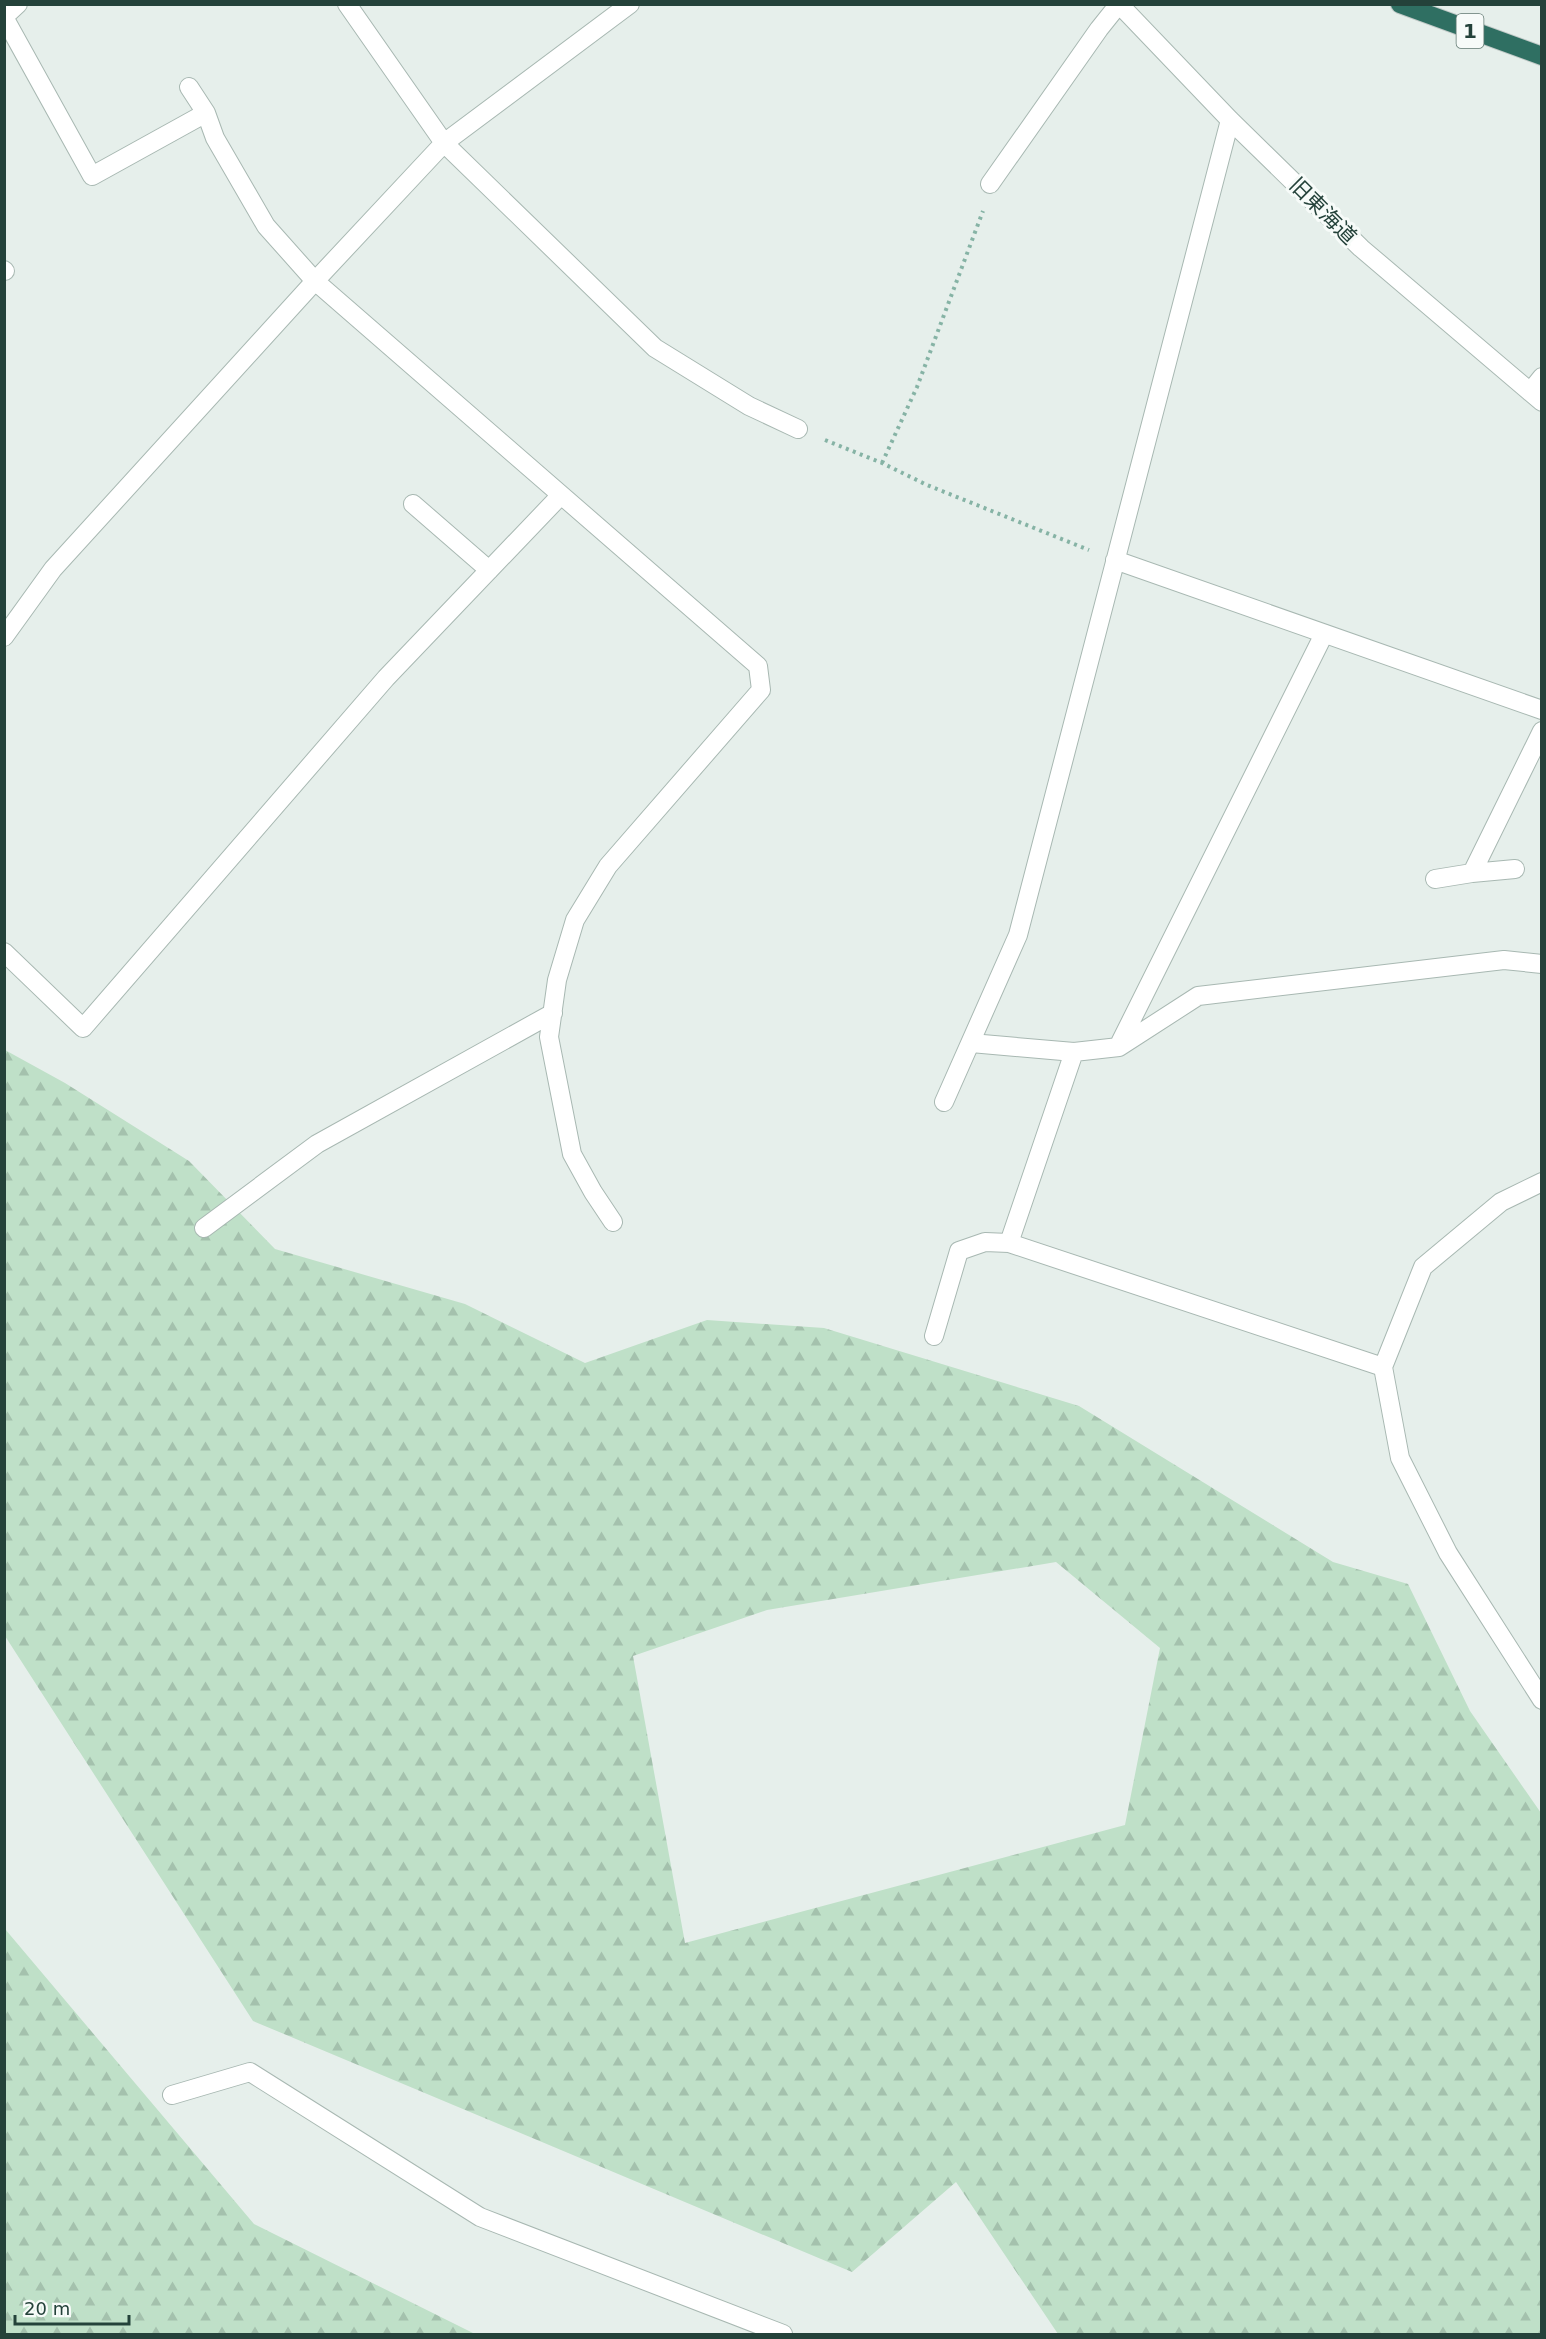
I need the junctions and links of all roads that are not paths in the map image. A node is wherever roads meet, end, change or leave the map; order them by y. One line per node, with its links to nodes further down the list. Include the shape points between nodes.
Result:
1 (18, 4): 6 (street)
2 (347, 4): 11 (street)
3 (630, 4): 11 (street)
4 (1119, 4): 10 (street, 旧東海道); 12 (street)
5 (1400, 4): 7 (highway, 1)
6 (4, 17): 9 (street, via 92,176)
7 (1542, 56)
8 (189, 87): 9 (street)
9 (206, 113): 13 (street, via 215,138 266,226)
10 (1230, 120): 15 (street, 旧東海道, via 1361,248); 19 (street)
11 (444, 143): 13 (street); 16 (street, via 655,348 749,406)
12 (990, 184)
13 (315, 281): 17 (street); 22 (street, via 53,569)
14 (1542, 377): 15 (street)
15 (1536, 397)
16 (798, 429)
17 (561, 495): 20 (street); 30 (street, via 758,666 760,690 608,866 575,920 557,980)
18 (413, 504): 20 (street)
19 (1115, 560): 21 (street); 31 (street, via 1018,935)
20 (489, 570): 28 (street, via 386,678 84,1028)
21 (1324, 634): 23 (street); 32 (street)
22 (4, 637)
23 (1542, 710)
24 (1542, 731): 26 (street)
25 (1515, 870): 26 (street)
26 (1472, 873): 27 (street)
27 (1435, 879)
28 (4, 952)
29 (1542, 964): 32 (street, via 1504,960 1198,996)
30 (553, 1013): 36 (street, via 549,1037 572,1154); 37 (street, via 317,1144)
31 (971, 1043): 33 (street); 34 (street)
32 (1119, 1047): 33 (street)
33 (1074, 1052): 38 (street)
34 (944, 1102)
35 (1542, 1182): 40 (street, via 1501,1202 1423,1267)
36 (613, 1222)
37 (204, 1228)
38 (1009, 1243): 39 (street, via 985,1242 959,1251); 40 (street)
39 (934, 1336)
40 (1383, 1367): 41 (street, via 1400,1458 1448,1552)
41 (1542, 1700)
42 (172, 2095): 43 (street, via 250,2072 480,2217)
43 (783, 2334)

